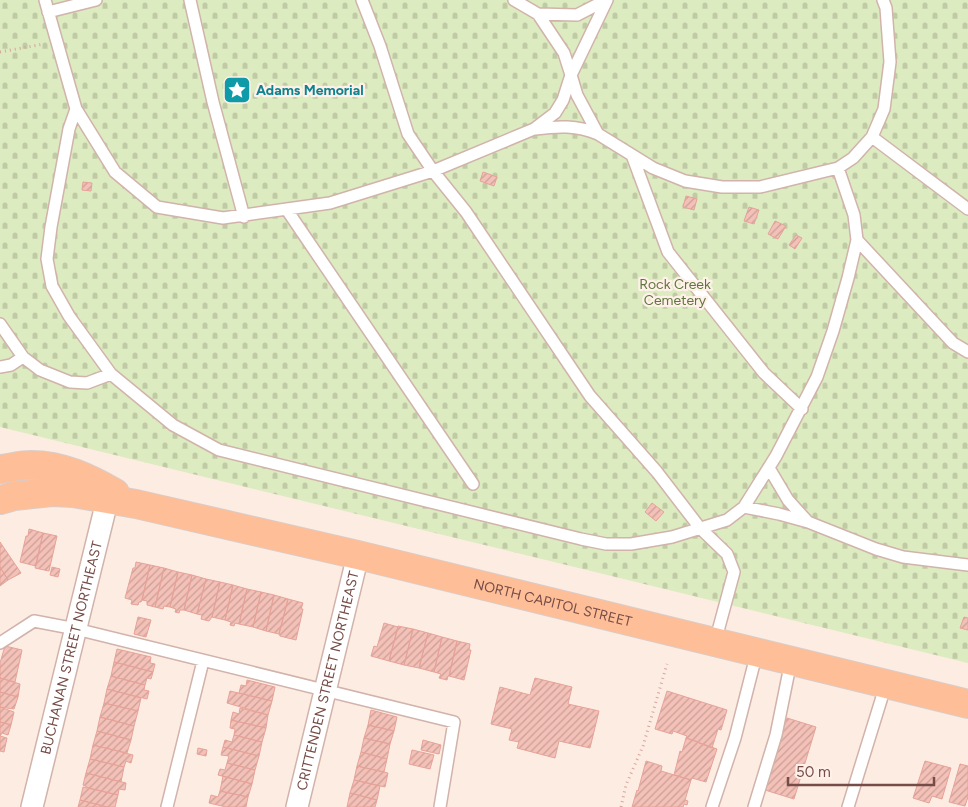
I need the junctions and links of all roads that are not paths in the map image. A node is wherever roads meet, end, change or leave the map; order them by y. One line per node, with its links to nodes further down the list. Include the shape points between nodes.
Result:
1 (45, 0): 8 (lane)
2 (96, 0): 8 (lane)
3 (190, 0): 20 (lane)
4 (362, 0): 17 (lane, via 408,134)
5 (514, 0): 9 (lane)
6 (606, 0): 9 (lane, via 577,15); 10 (lane)
7 (883, 0): 14 (lane, via 890,62 884,109)
8 (48, 12): 11 (lane)
9 (538, 14): 10 (lane, via 564,53)
10 (571, 75): 12 (lane, via 555,113); 13 (lane, via 577,95)
11 (76, 109): 20 (lane, via 115,172 157,207 223,218); 26 (lane, via 69,129 47,259 52,286 69,316)
12 (534, 129): 13 (lane, via 559,126 584,128); 17 (lane)
13 (598, 134): 15 (lane)
14 (872, 137): 16 (lane, via 853,158); 18 (lane)
15 (632, 155): 16 (lane, via 685,181 722,187 760,188); 27 (lane, via 668,252 764,373)
16 (838, 168): 21 (lane, via 854,215)
17 (433, 171): 19 (lane, via 330,203); 35 (lane, via 466,212 590,396 657,472)
18 (968, 208)
19 (287, 210): 20 (lane); 30 (lane)
20 (244, 217)
21 (857, 240): 23 (lane, via 947,337); 27 (lane, via 833,331)
22 (0, 324): 24 (lane)
23 (968, 352)
24 (23, 357): 25 (lane); 26 (lane, via 40,370 70,382 87,383)
25 (0, 368)
26 (111, 374): 35 (lane, via 173,425 219,450 246,458 606,544 631,544)
27 (802, 409): 28 (lane)
28 (769, 468): 33 (lane); 34 (lane, via 788,500)
29 (0, 469): 31 (main road, NORTH CAPITOL STREET, via 32,465 64,469 90,478)
30 (473, 484)
31 (109, 495): 32 (main road, via 52,492); 36 (main road, NORTH CAPITOL STREET); 38 (street, BUCHANAN STREET NORTHEAST)
32 (0, 500)
33 (744, 508): 34 (lane); 35 (lane, via 727,520)
34 (808, 522): 37 (lane, via 903,557)
35 (700, 528): 39 (lane, via 727,554 734,572)
36 (358, 555): 39 (main road, NORTH CAPITOL STREET); 45 (street, CRITTENDEN STREET NORTHEAST)
37 (968, 565)
38 (76, 630): 40 (lane, via 34,622); 42 (lane); 47 (street, BUCHANAN STREET NORTHEAST)
39 (715, 642): 41 (main road, NORTH CAPITOL STREET)
40 (0, 643)
41 (757, 652): 43 (main road, NORTH CAPITOL STREET); 51 (lane)
42 (203, 661): 45 (lane); 48 (lane)
43 (791, 661): 44 (main road, NORTH CAPITOL STREET); 52 (lane, via 776,735)
44 (886, 684): 46 (main road, NORTH CAPITOL STREET); 53 (lane)
45 (325, 691): 49 (street, CRITTENDEN STREET NORTHEAST); 50 (lane, via 454,722)
46 (968, 704)
47 (32, 807)
48 (167, 807)
49 (297, 807)
50 (440, 807)
51 (712, 807)
52 (754, 807)
53 (848, 807)

